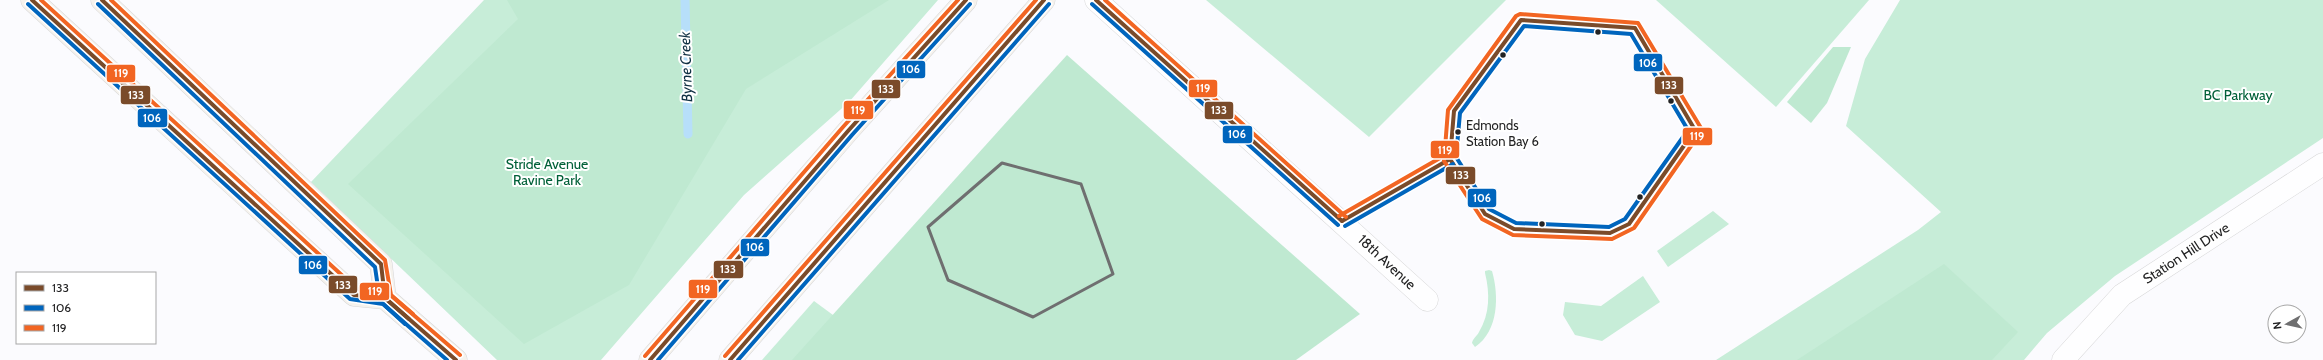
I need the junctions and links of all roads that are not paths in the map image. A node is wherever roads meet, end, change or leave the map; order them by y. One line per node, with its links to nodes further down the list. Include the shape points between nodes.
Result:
1 (32, 0): 7 (street, via 354,295)
2 (102, 0): 7 (street, via 381,264)
3 (966, 0): 10 (street, via 848,131)
4 (1044, 0): 11 (street)
5 (1096, 0): 8 (street, 18th Avenue)
6 (2323, 164): 12 (street, Station Hill Drive, via 2122,295)
7 (385, 298): 9 (street)
8 (1427, 300)
9 (456, 360)
10 (650, 360)
11 (730, 360)
12 (2063, 360)

